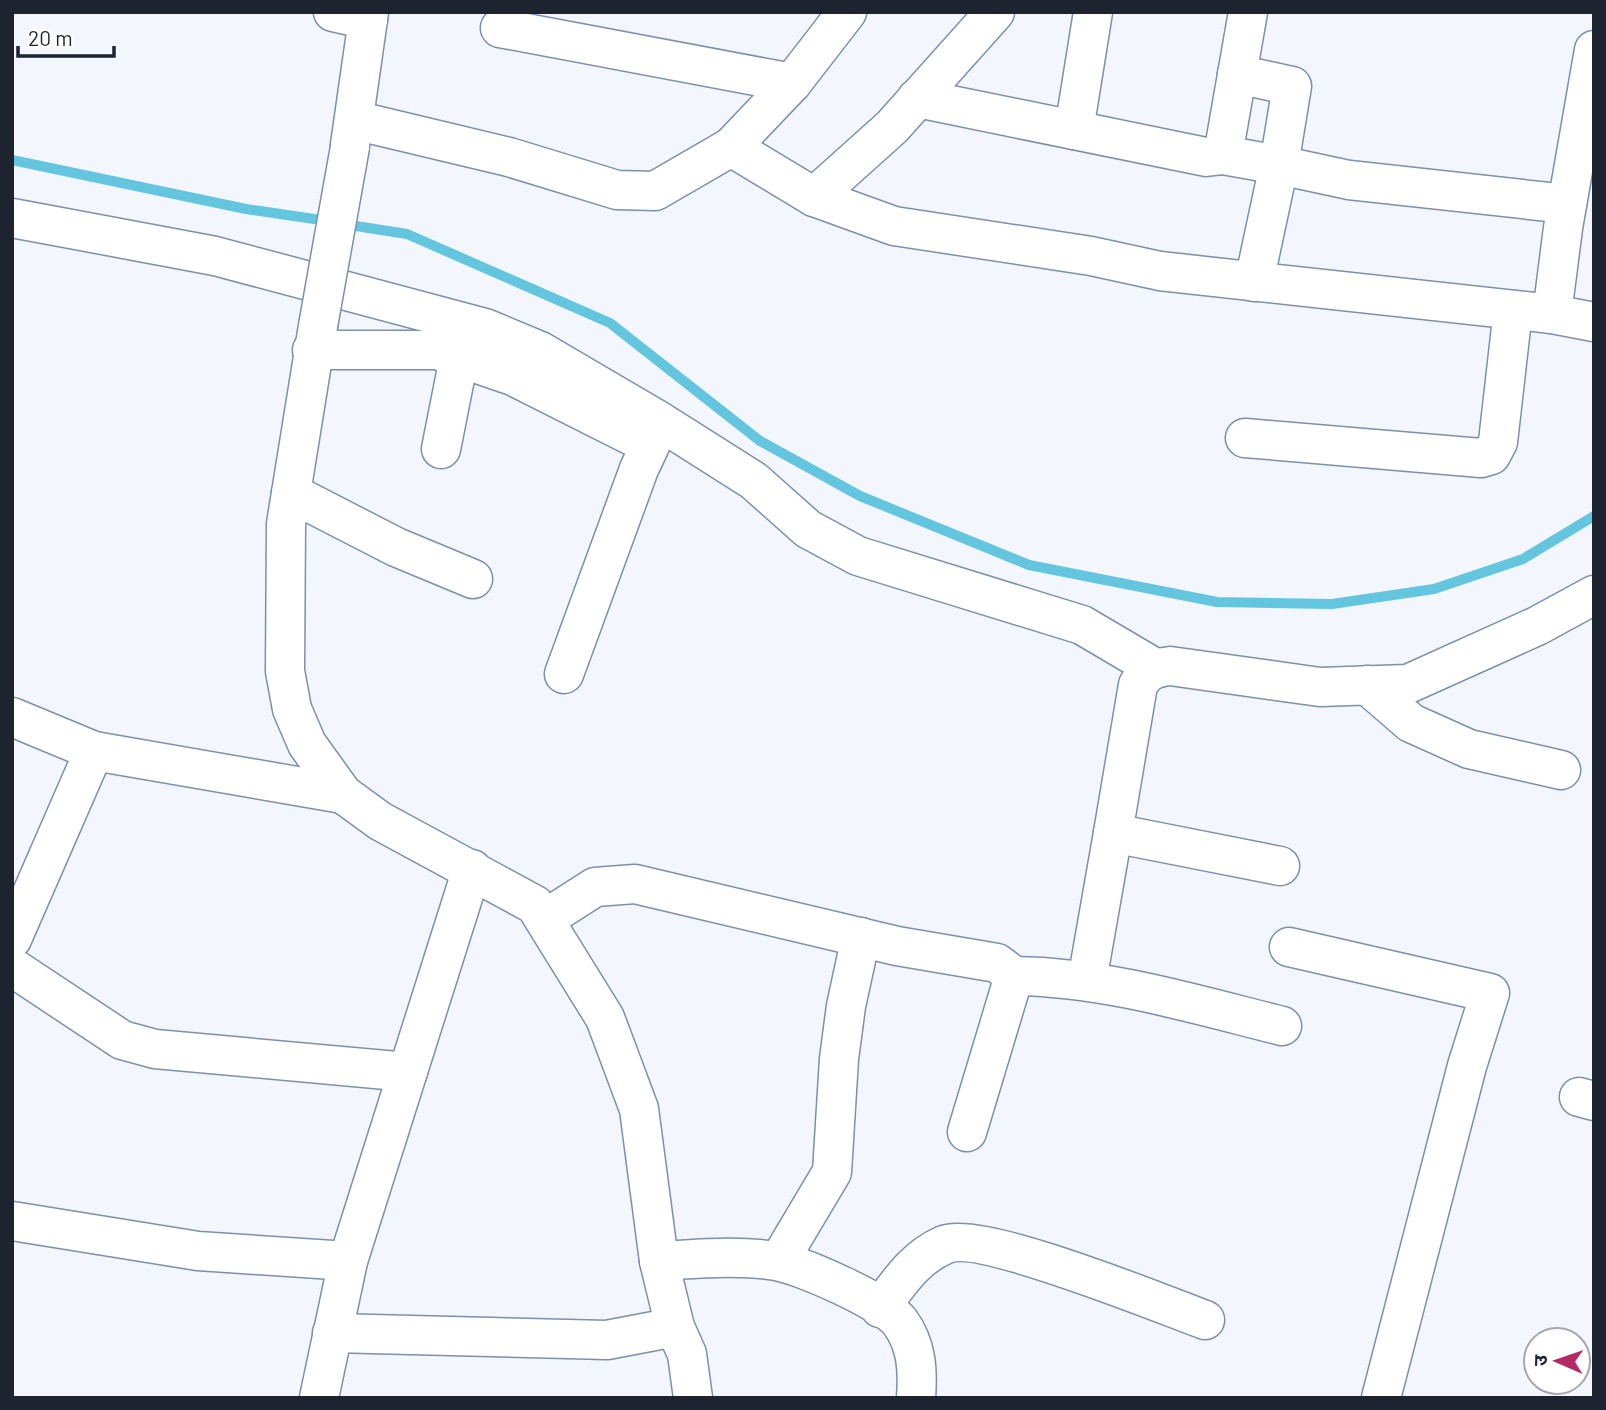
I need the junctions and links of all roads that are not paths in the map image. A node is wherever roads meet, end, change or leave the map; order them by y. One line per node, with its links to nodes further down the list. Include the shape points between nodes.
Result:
1 (847, 12): 9 (street)
2 (995, 12): 10 (street)
3 (1093, 12): 11 (street)
4 (1248, 12): 8 (street)
5 (357, 15): 12 (street)
6 (500, 28): 9 (street)
7 (1594, 50): 13 (street)
8 (1237, 74): 15 (street); 16 (street, via 1292,86)
9 (792, 83): 14 (street)
10 (917, 98): 11 (street); 17 (street)
11 (1074, 130): 15 (street, via 1206,157)
12 (352, 134): 14 (street, via 509,157 617,190 639,192 655,191); 24 (street, bridge)
13 (1586, 144): 18 (street)
14 (731, 147): 17 (street)
15 (1223, 155): 16 (street)
16 (1279, 165): 18 (street, via 1349,180); 20 (street)
17 (814, 197): 20 (street, via 894,226 1160,271)
18 (1567, 204): 22 (street)
19 (12, 218): 26 (street, via 215,256 485,328 540,351)
20 (1254, 282): 21 (street)
21 (1513, 310): 22 (street); 27 (street, via 1498,442 1492,454 1480,458)
22 (1552, 314): 23 (street)
23 (1594, 322)
24 (315, 338): 25 (street, via 437,350); 29 (street)
25 (459, 358): 26 (street, via 513,376 638,439); 28 (street)
26 (654, 435): 32 (street, via 754,481 808,529 858,556 1082,625); 33 (street)
27 (1245, 438)
28 (441, 449)
29 (291, 493): 30 (street, via 386,542); 38 (street, via 286,524 285,671 292,709 307,744)
30 (473, 579)
31 (1594, 595): 34 (street, via 1408,684)
32 (1155, 668): 34 (street, via 1170,666 1320,687); 39 (street, via 1138,685)
33 (564, 674)
34 (1367, 685): 37 (street, via 1422,729 1469,749)
35 (12, 718): 36 (street)
36 (94, 751): 38 (street); 44 (street)
37 (1561, 770)
38 (343, 794): 41 (street, via 380,821)
39 (1113, 833): 40 (street); 48 (street)
40 (1280, 866)
41 (472, 869): 42 (street, via 535,905); 50 (street)
42 (545, 919): 43 (street, via 595,887 635,884); 54 (street, via 605,1018 639,1109)
43 (862, 937): 47 (street, via 997,962); 55 (street, via 839,1059 832,1172)
44 (12, 939)
45 (1289, 947): 63 (street, via 1490,993)
46 (12, 967): 50 (street, via 122,1040 155,1049)
47 (1014, 976): 48 (street); 51 (street)
48 (1087, 981): 49 (street)
49 (1282, 1026)
50 (408, 1072): 53 (street)
51 (967, 1132)
52 (12, 1221): 53 (street, via 198,1251)
53 (348, 1261): 59 (street)
54 (659, 1261): 55 (street, via 718,1257); 58 (street)
55 (779, 1261): 56 (street, via 851,1289)
56 (880, 1308): 57 (street, via 913,1264 946,1243 994,1246); 62 (street, via 899,1321 919,1364)
57 (1205, 1320)
58 (675, 1327): 59 (street, via 607,1340); 61 (street, via 687,1354)
59 (332, 1333): 60 (street)
60 (319, 1398)
61 (694, 1398)
62 (916, 1398)
63 (1381, 1398)

